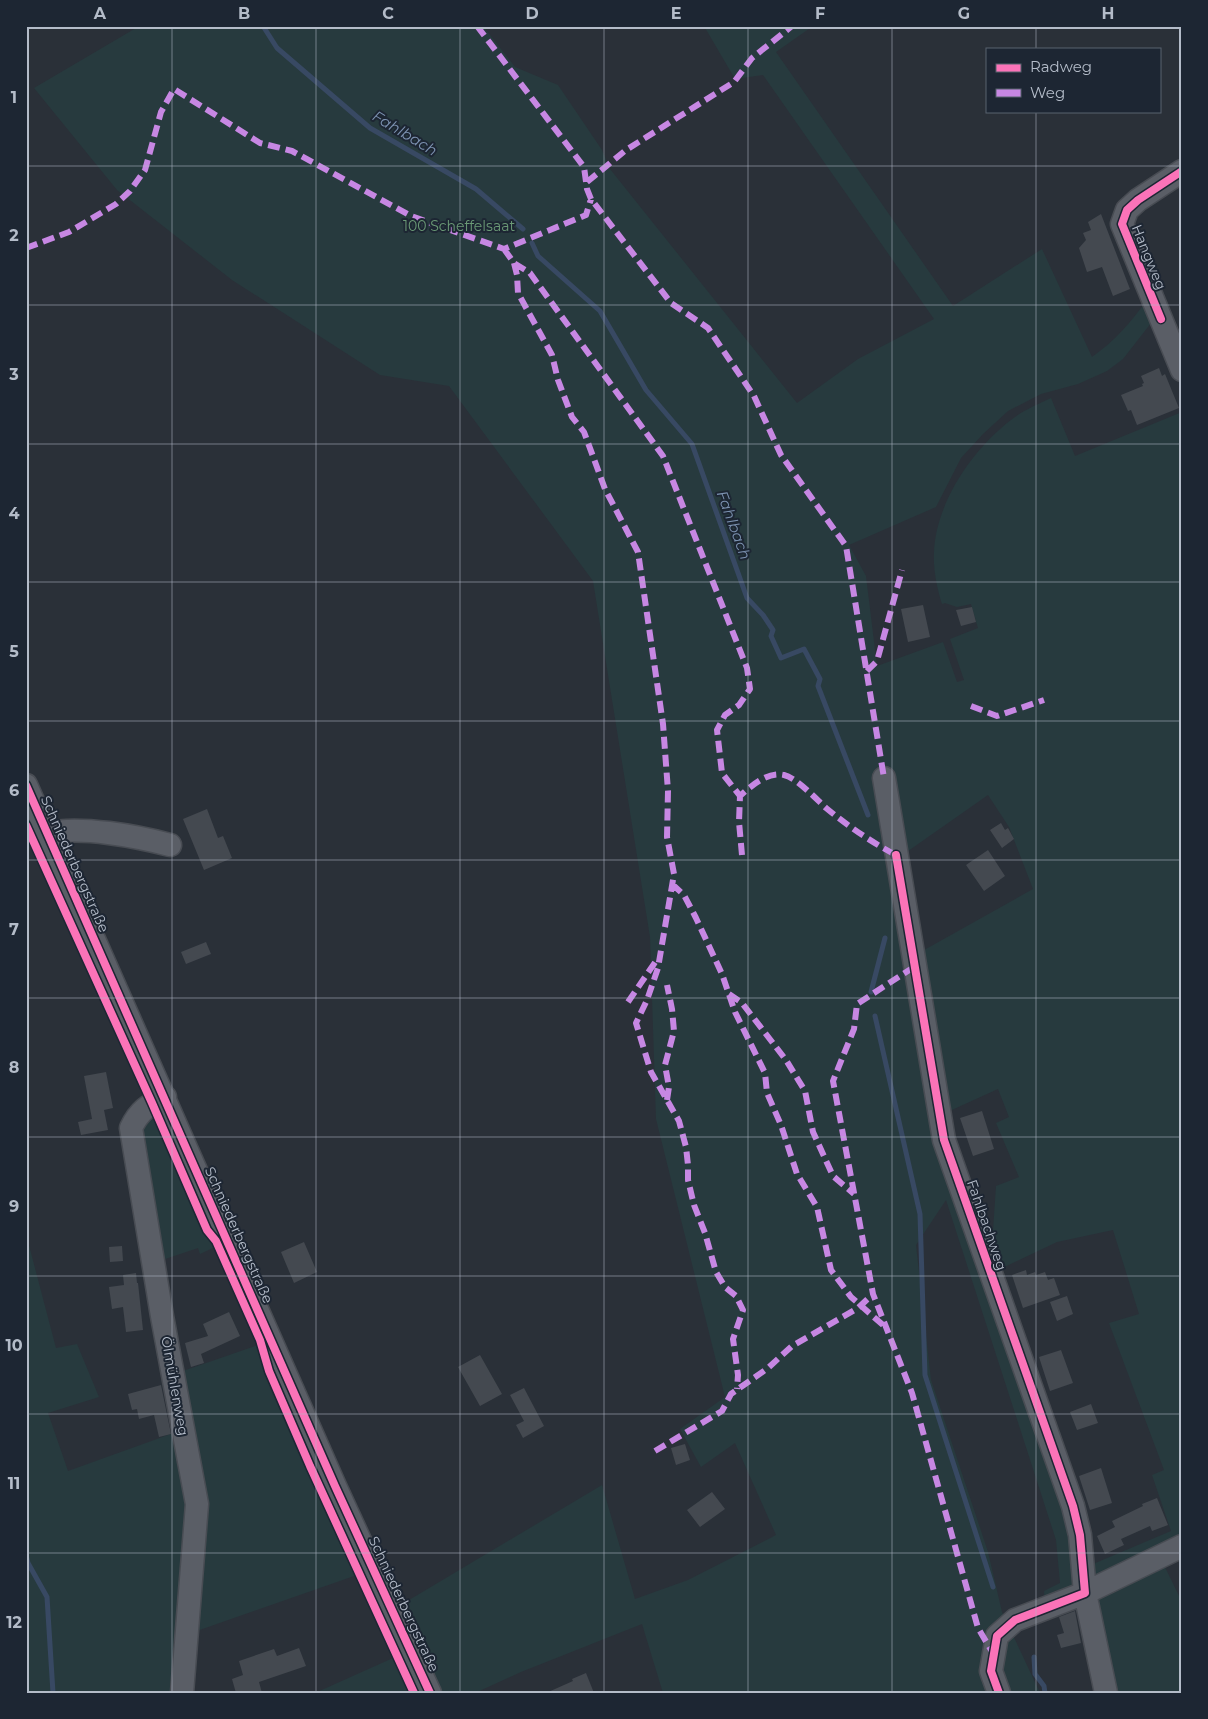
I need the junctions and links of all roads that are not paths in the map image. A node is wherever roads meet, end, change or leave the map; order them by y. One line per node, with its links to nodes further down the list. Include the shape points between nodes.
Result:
1 (1182, 171): 2 (street, Hangweg, via 1138,200 1127,210 1122,224)
2 (1182, 370)
3 (884, 778): 9 (street, Fahlbachweg, via 944,1140 1073,1506 1080,1535)
4 (26, 785): 5 (street, Schniederbergstraße)
5 (47, 833): 6 (street, via 63,830 111,834); 7 (street, Schniederbergstraße)
6 (170, 845)
7 (165, 1097): 10 (street, Ölmühlenweg, via 144,1109 131,1128 197,1504); 11 (street, Schniederbergstraße, via 335,1486)
8 (1182, 1546): 9 (street)
9 (1085, 1593): 12 (street, via 1015,1620 997,1636 992,1671); 13 (street, Fahlbachweg)
10 (182, 1693)
11 (430, 1693)
12 (999, 1693)
13 (1106, 1693)

